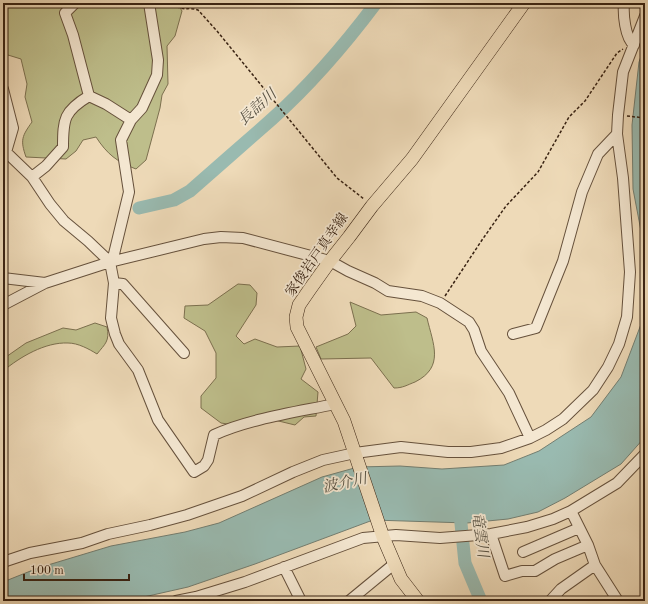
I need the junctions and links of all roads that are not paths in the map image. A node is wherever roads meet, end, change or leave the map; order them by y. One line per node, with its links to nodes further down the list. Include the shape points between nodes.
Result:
1 (75, 3): 8 (street, via 65,13)
2 (149, 3): 9 (street, via 158,60 157,75 142,108)
3 (524, 3): 13 (main road, 家俊岩戸真幸線, via 416,153)
4 (624, 3): 6 (street, via 624,15)
5 (645, 16): 6 (street)
6 (632, 44): 10 (street, via 623,72)
7 (3, 89): 11 (street, via 13,128)
8 (89, 96): 9 (street); 12 (street, via 75,104 67,116 63,126 63,147)
9 (131, 120): 14 (street, via 121,140 129,192)
10 (617, 134): 19 (street, via 598,154 582,192 563,261 536,328); 22 (street, via 630,272 625,324 608,367 593,390 564,418)
11 (4, 153): 12 (street)
12 (32, 177): 14 (street, via 64,221)
13 (330, 261): 14 (street, via 243,238 221,237); 21 (main road, 家俊岩戸真幸線, via 299,305 296,317 297,327); 22 (street, via 388,291 422,296 440,303 469,322 481,351 509,393)
14 (110, 262): 16 (street); 17 (street)
15 (3, 278): 16 (street)
16 (45, 283): 18 (street)
17 (114, 283): 20 (street, via 124,284); 21 (street, via 111,318 119,344 138,370 158,420 194,472 208,460 214,435 271,418)
18 (3, 305)
19 (513, 334)
20 (184, 353)
21 (335, 404): 23 (main road, 家俊岩戸真幸線, via 344,421)
22 (530, 438): 23 (street, via 501,448 471,452 401,447)
23 (355, 454): 27 (main road, 家俊岩戸真幸線); 31 (street, via 323,460 242,496 187,515 82,543 30,553)
24 (645, 454): 25 (street, via 617,483)
25 (571, 511): 26 (street); 28 (street, via 528,527)
26 (579, 528): 29 (street); 30 (street)
27 (383, 534): 28 (street, via 451,537); 32 (main road, 家俊岩戸真幸線); 34 (street, via 363,538)
28 (491, 534): 29 (street, via 505,576 522,571 535,571)
29 (588, 545): 33 (street)
30 (523, 552)
31 (3, 562)
32 (394, 564): 37 (street); 38 (main road, 家俊岩戸真幸線, via 401,579)
33 (595, 565): 39 (street, via 564,586); 40 (street)
34 (284, 567): 35 (street, via 245,582); 36 (street)
35 (176, 601)
36 (301, 601)
37 (349, 601)
38 (418, 601)
39 (550, 601)
40 (618, 601)

